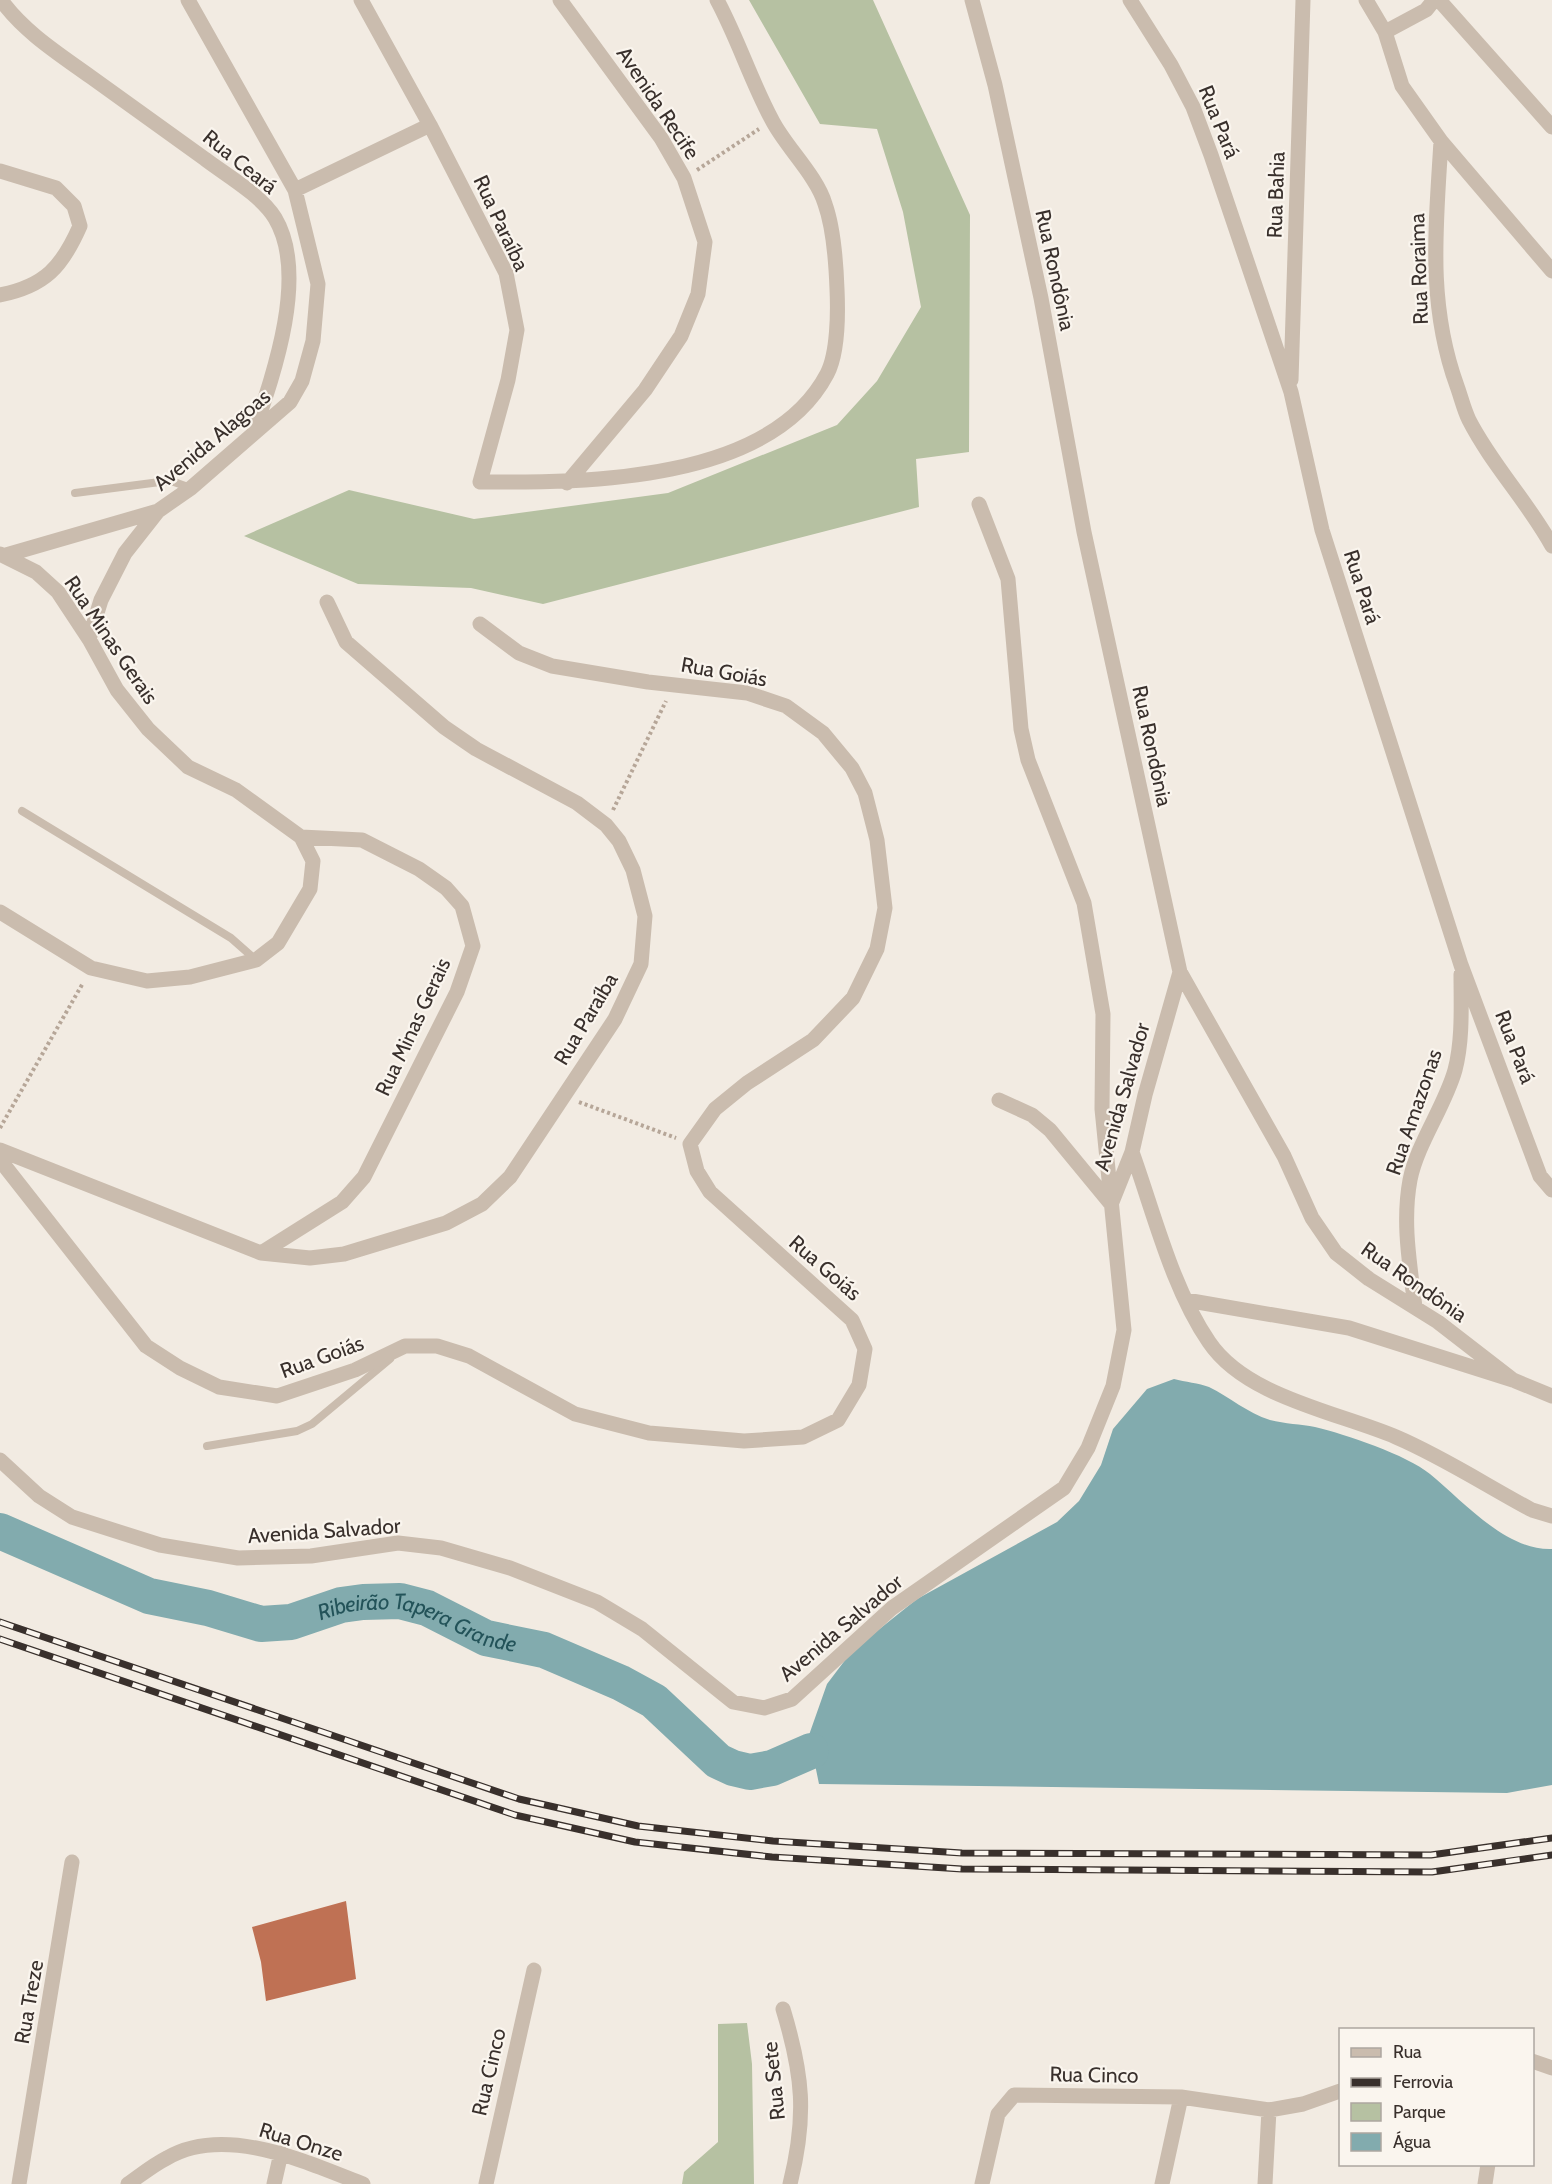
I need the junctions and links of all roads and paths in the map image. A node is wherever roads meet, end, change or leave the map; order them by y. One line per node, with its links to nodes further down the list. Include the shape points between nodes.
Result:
1 (1, 0): 23 (street, Rua Ceará, via 48,46 245,188 274,217 285,245 287,303 277,355)
2 (188, 0): 19 (street, Avenida Alagoas)
3 (362, 0): 14 (street, Rua Paraíba)
4 (560, 0): 18 (street, Avenida Recife, via 661,138)
5 (717, 0): 13 (street)
6 (972, 0): 42 (street, Rua Rondônia, via 1036,276 1084,532)
7 (1130, 0): 22 (street, Rua Pará, via 1193,108)
8 (1303, 0): 22 (street, Rua Bahia)
9 (1366, 0): 12 (street)
10 (1434, 0): 12 (street, via 1426,10)
11 (1439, 0): 15 (street)
12 (1385, 32): 16 (street, via 1402,86)
13 (772, 120): 18 (path); 24 (street, via 825,203 836,269 838,321 828,372 801,410 762,438 718,457)
14 (430, 125): 19 (street); 24 (street, Rua Paraíba, via 506,273 517,330 508,380 480,482)
15 (1552, 127)
16 (1441, 141): 20 (street); 29 (street, Rua Roraima, via 1435,238 1436,308 1447,359 1468,419)
17 (0, 171): 21 (street, via 56,188 74,206 80,226 58,267 40,281)
18 (684, 178): 24 (street, Avenida Recife, via 705,242 698,294 681,336 645,390)
19 (294, 190): 23 (street, Avenida Alagoas, via 318,284 313,341 302,381 290,402)
20 (1552, 271)
21 (0, 295)
22 (1291, 392): 40 (street, Rua Pará, via 1322,530)
23 (252, 437): 25 (street, Avenida Alagoas)
24 (567, 483)
25 (191, 488): 26 (lane, via 160,482); 28 (street, Avenida Alagoas)
26 (75, 493)
27 (979, 504): 51 (street, via 1008,579 1021,729 1028,760 1084,903 1094,954 1103,1014 1102,1109)
28 (158, 511): 30 (street); 33 (street, Avenida Alagoas, via 116,567)
29 (1552, 546)
30 (3, 554): 33 (street, Rua Minas Gerais, via 36,572 58,591)
31 (327, 602): 36 (street, Rua Paraíba, via 346,642 444,727 476,749 577,803)
32 (480, 624): 34 (street, Rua Goiás, via 519,653 552,666)
33 (89, 639): 37 (street, Rua Minas Gerais, via 117,690 148,729 188,767 236,790)
34 (675, 684): 36 (path); 46 (street, Rua Goiás, via 747,693 786,706 823,732 852,768 865,793 877,840 885,908 877,949 853,998 813,1040 715,1109)
35 (22, 811): 39 (lane, via 231,938)
36 (606, 825): 43 (street, Rua Paraíba, via 633,870 645,916 641,964 615,1019)
37 (302, 837): 39 (street, via 313,861 310,890 278,943); 52 (street, Rua Minas Gerais, via 362,840 419,869 446,888 462,906 473,946 457,992 364,1177 342,1202)
38 (0, 912): 41 (street)
39 (256, 960): 41 (street, via 190,977 147,981)
40 (1461, 965): 50 (street, Rua Pará, via 1540,1176); 54 (street, Rua Amazonas, via 1455,1069 1411,1177 1406,1207)
41 (91, 968): 45 (path)
42 (1180, 972): 48 (street, Avenida Salvador); 54 (street, Rua Rondônia, via 1284,1156 1312,1218 1336,1252 1369,1279)
43 (564, 1096): 46 (path); 52 (street, Rua Paraíba, via 510,1177 482,1204 446,1223 344,1254 310,1258)
44 (999, 1100): 51 (street, via 1032,1115 1050,1130)
45 (0, 1128)
46 (690, 1144): 55 (street, Rua Goiás, via 697,1171 710,1192 852,1320 865,1349 859,1385 838,1420 803,1437 744,1442 649,1433 575,1414 469,1356 437,1346)
47 (0, 1150): 52 (street, Rua Paraíba)
48 (1132, 1152): 51 (street, Avenida Salvador); 53 (street)
49 (0, 1160): 55 (street, Rua Goiás, via 146,1346 219,1387 277,1396 355,1370)
50 (1552, 1190)
51 (1111, 1204): 59 (street, Avenida Salvador, via 1124,1330 1113,1386 1088,1448 1064,1488 892,1608 792,1699 764,1708 733,1702 642,1629 597,1602 510,1568 441,1548 398,1543 311,1556 238,1558 160,1545 72,1517 39,1496)
52 (261, 1253)
53 (1186, 1300): 56 (street, Rua Rondônia, via 1349,1328); 60 (street, via 1209,1343 1258,1385 1397,1437 1532,1510)
54 (1415, 1307): 56 (street, Rua Rondônia)
55 (405, 1346): 58 (lane, via 312,1424 297,1431)
56 (1513, 1380): 57 (street, Rua Rondônia)
57 (1552, 1396)
58 (207, 1446)
59 (0, 1460)
60 (1552, 1516)
61 (72, 1862): 71 (street, Rua Treze)
62 (534, 1970): 75 (street, Rua Cinco)
63 (783, 2009): 76 (street, Rua Sete, via 796,2052 803,2112)
64 (1534, 2061): 65 (street)
65 (1552, 2068)
66 (1339, 2092): 68 (street, Rua Cinco)
67 (1181, 2097): 68 (street, Rua Cinco); 77 (street, Rua Cinco, via 1014,2095 998,2114); 78 (street)
68 (1269, 2110): 79 (street)
69 (281, 2153): 72 (street, Rua Onze, via 230,2144 205,2146 168,2156); 73 (street); 74 (street, Rua Onze)
70 (1488, 2166): 80 (street)
71 (19, 2184)
72 (128, 2184)
73 (274, 2184)
74 (363, 2184)
75 (486, 2184)
76 (790, 2184)
77 (982, 2184)
78 (1162, 2184)
79 (1265, 2184)
80 (1485, 2184)

